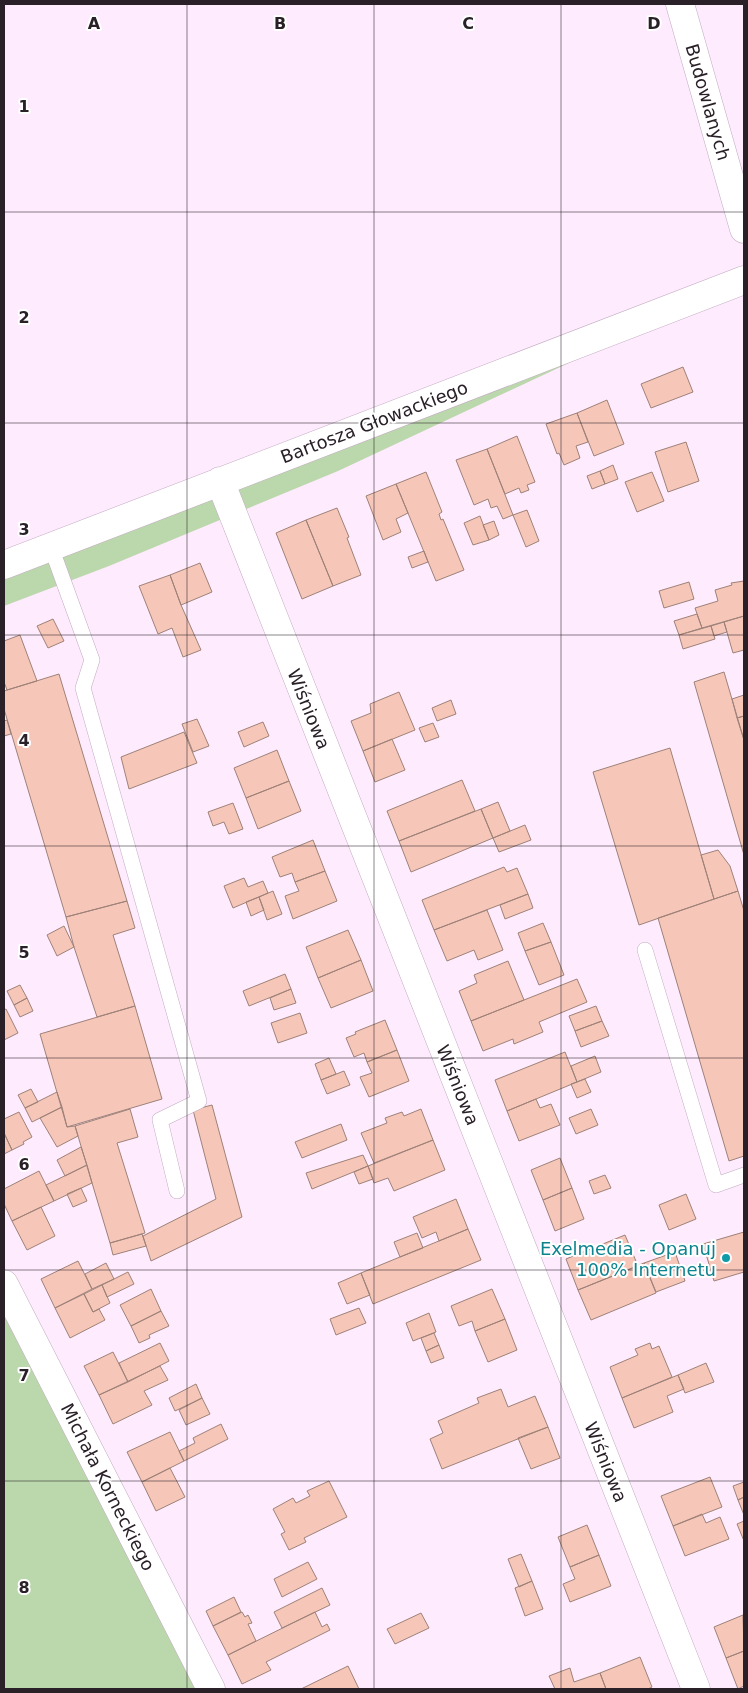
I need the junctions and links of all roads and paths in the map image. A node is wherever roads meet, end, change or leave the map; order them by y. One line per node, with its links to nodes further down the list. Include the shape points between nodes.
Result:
1 (680, 4): 2 (street, Budowlanych)
2 (744, 229)
3 (744, 280): 4 (street, Bartosza Głowackiego)
4 (220, 481): 5 (street, Bartosza Głowackiego); 12 (street, Wiśniowa)
5 (51, 546): 6 (street, Bartosza Głowackiego); 9 (lane, via 92,660 83,688 199,1101 160,1120)
6 (4, 565)
7 (645, 950): 8 (lane, via 716,1185)
8 (744, 1175)
9 (177, 1191)
10 (4, 1284): 11 (street, Michała Korneckiego)
11 (211, 1689)
12 (696, 1689)

